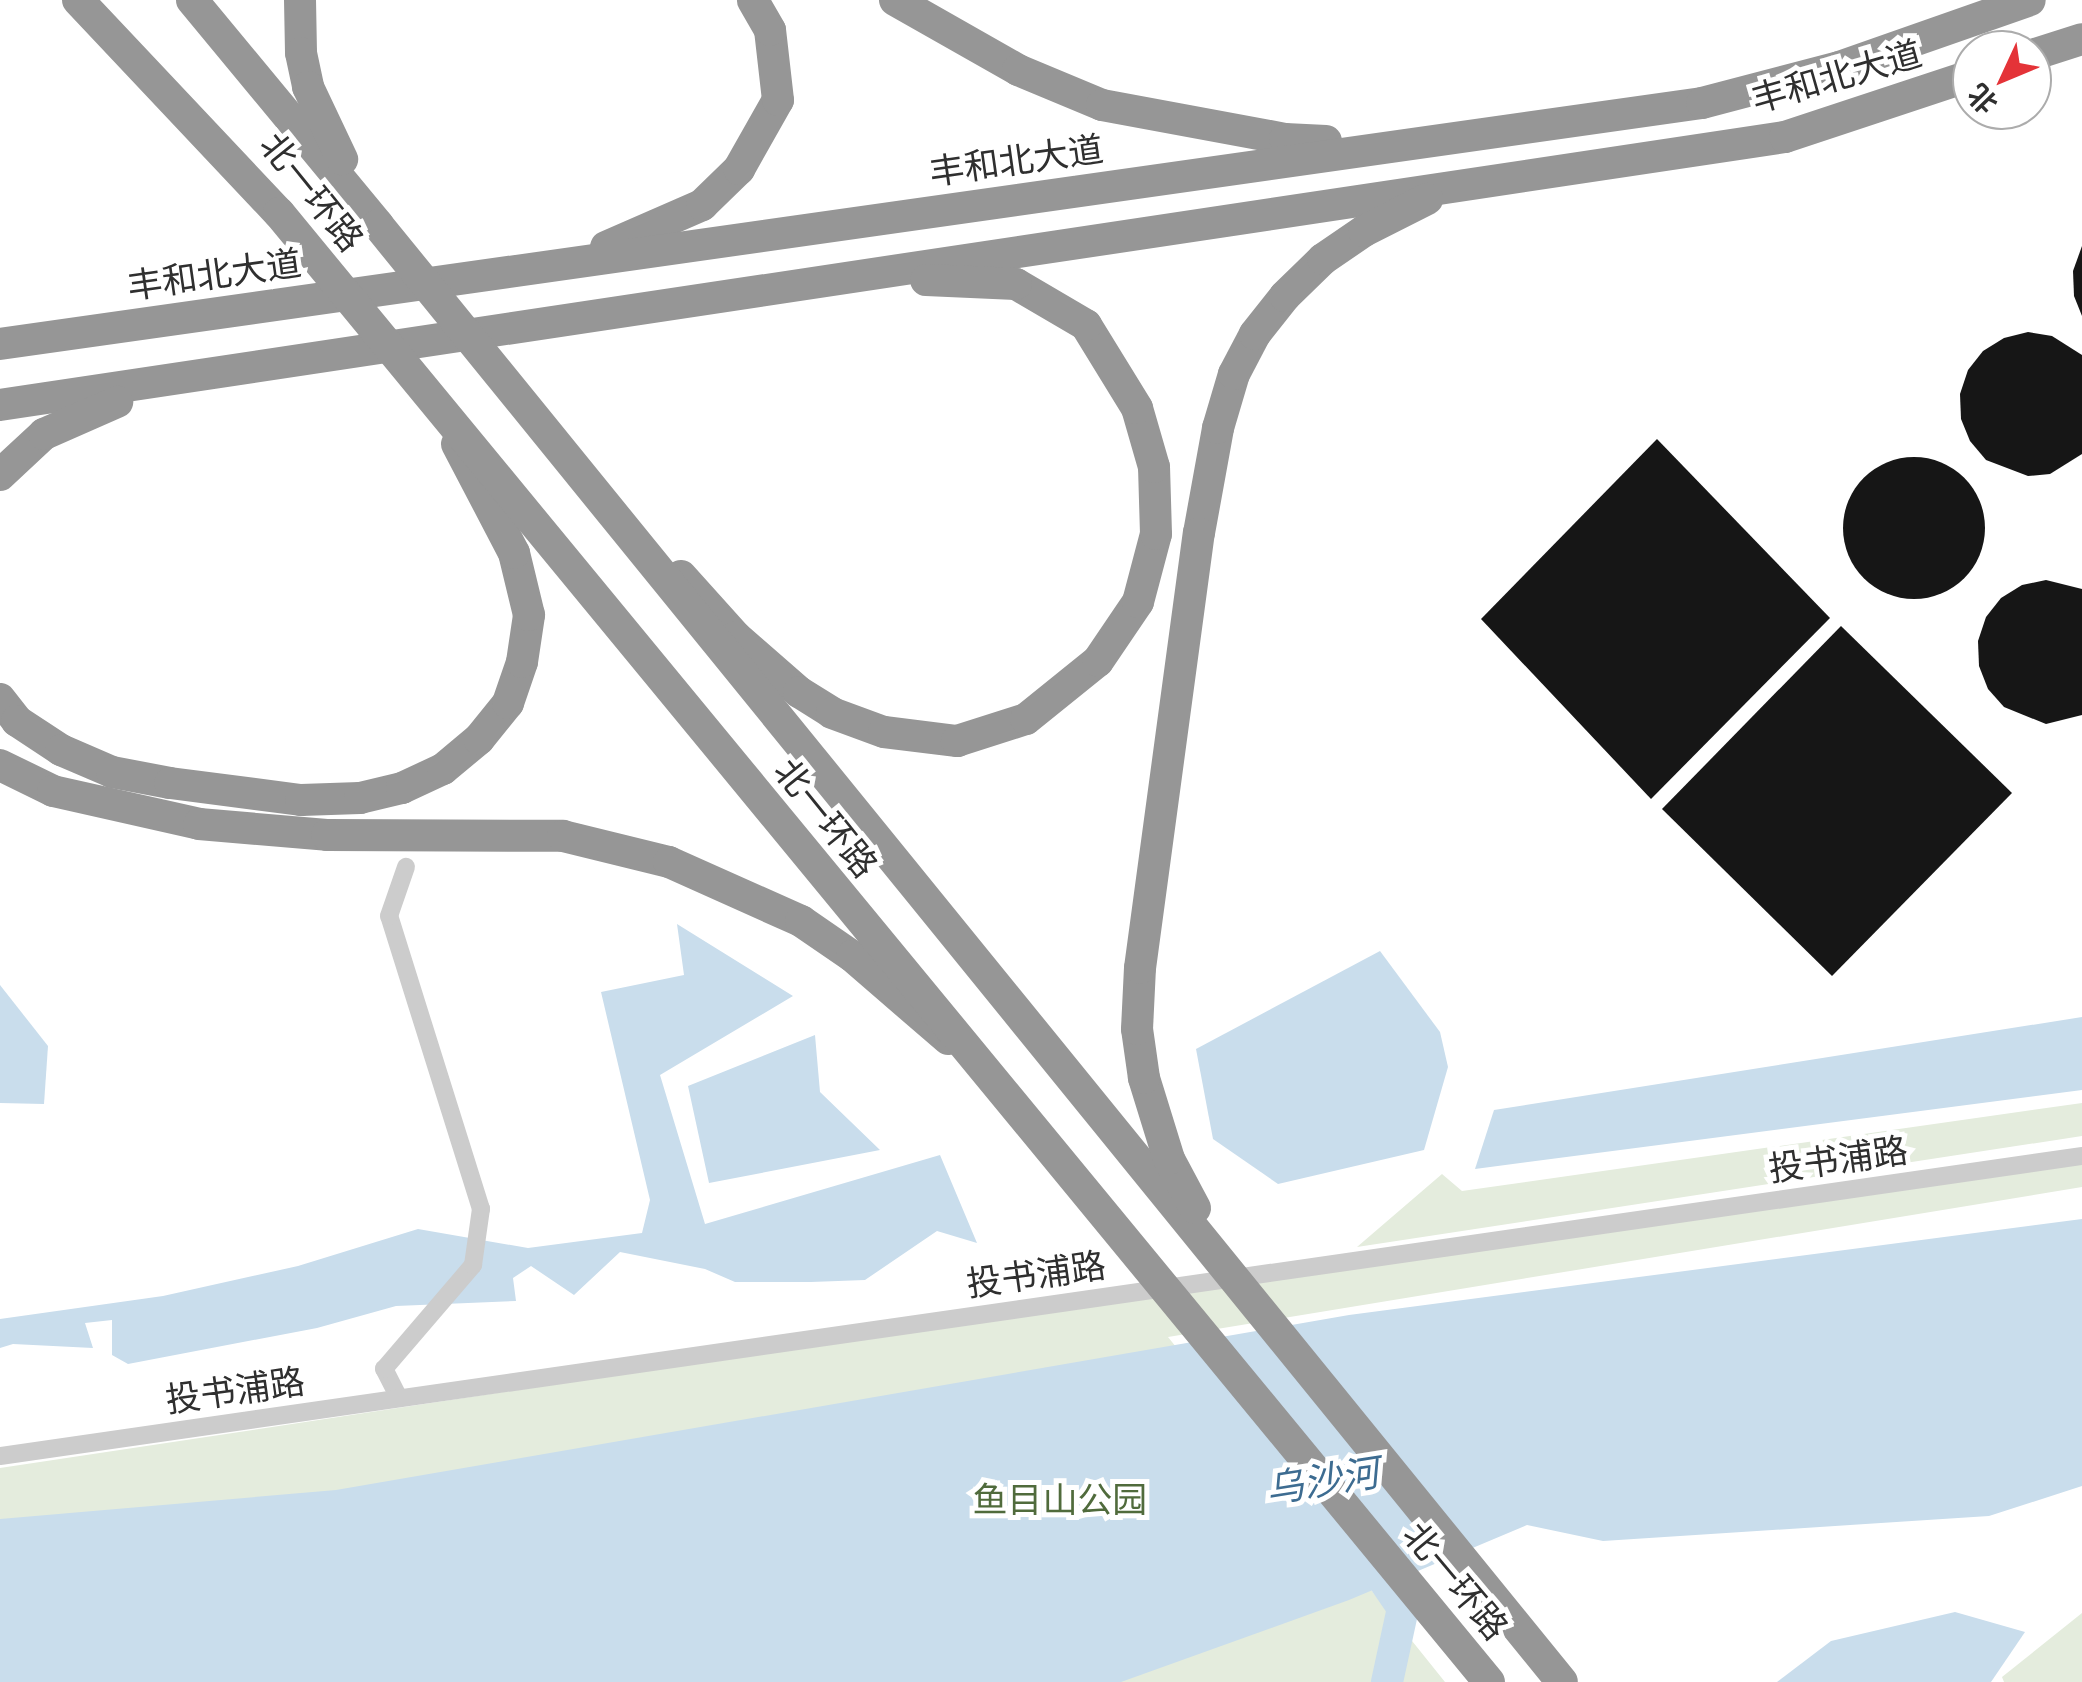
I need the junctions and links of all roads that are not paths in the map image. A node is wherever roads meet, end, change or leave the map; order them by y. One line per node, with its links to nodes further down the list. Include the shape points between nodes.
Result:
1 (78, 0): 13 (highway)
2 (105, 0): 13 (highway, 北一环路)
3 (192, 0): 14 (highway, 北一环路)
4 (300, 0): 14 (highway, via 308,87)
5 (754, 0): 15 (highway, via 770,30 778,100 739,168 702,205)
6 (895, 0): 11 (highway, via 1018,70 1102,105 1285,139)
7 (2030, 0): 11 (highway, 丰和北大道, via 1839,67 1702,103)
8 (2082, 39): 9 (highway)
9 (2052, 49)
10 (1952, 82): 12 (highway, 丰和北大道, via 1786,137)
11 (1410, 144): 15 (highway, 丰和北大道)
12 (1457, 184): 16 (highway, 丰和北大道); 30 (highway, bridge, via 1323,258 1284,296 1234,374 1199,534 1137,1029 1169,1159 1194,1207 1358,1406)
13 (280, 213): 19 (highway, 北一环路, bridge)
14 (378, 224): 20 (highway, 北一环路, bridge)
15 (570, 263): 17 (highway, 丰和北大道)
16 (854, 277): 18 (highway, 丰和北大道); 20 (highway, bridge, via 1016,284 1086,325 1137,408 1154,467 1156,534 1138,602 1098,660 1026,719 958,741 884,732 832,713 736,637)
17 (0, 342)
18 (191, 379): 21 (highway, 丰和北大道); 22 (highway, via 96,409 44,434)
19 (424, 388): 23 (highway, bridge, via 486,492 514,554 529,615 508,703 443,769 360,798 301,800 170,784 112,772 61,750 17,721); 26 (highway, 北一环路, bridge)
20 (521, 399): 30 (highway, 北一环路, bridge)
21 (0, 405)
22 (0, 475)
23 (0, 699)
24 (0, 766): 26 (highway, bridge, via 53,791 199,824 328,835 563,836 669,862 801,921 852,956)
25 (406, 867): 28 (street, via 390,916 481,1209 473,1265 384,1369)
26 (981, 1068): 31 (highway, 北一环路, bridge)
27 (2082, 1156): 28 (street, 投书浦路)
28 (399, 1398): 29 (street, 投书浦路)
29 (0, 1456)
30 (1413, 1500): 32 (highway, 北一环路, bridge)
31 (1489, 1682)
32 (1562, 1682)

